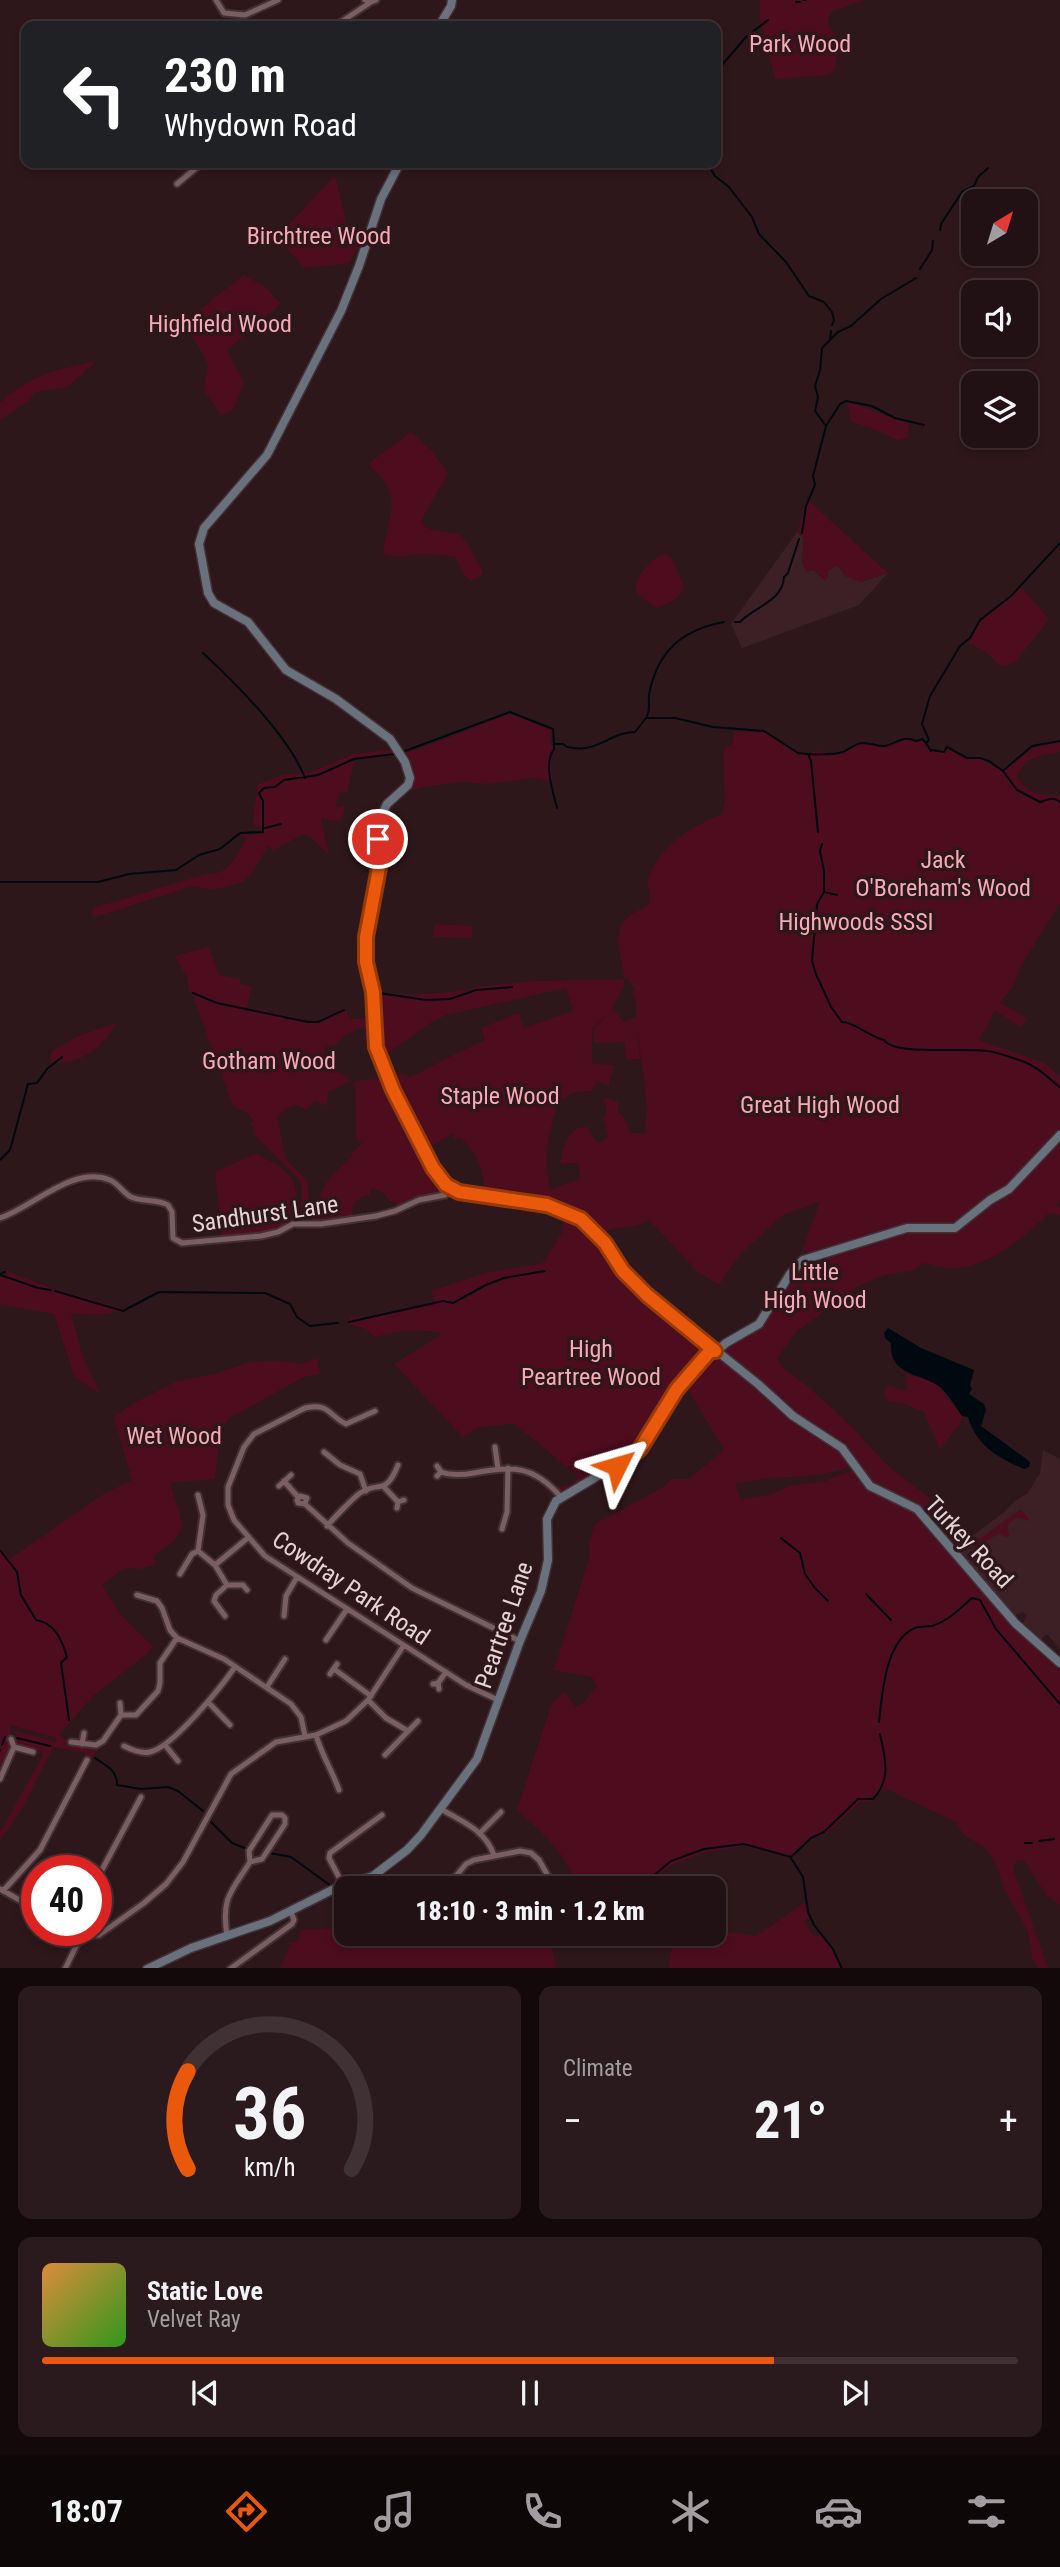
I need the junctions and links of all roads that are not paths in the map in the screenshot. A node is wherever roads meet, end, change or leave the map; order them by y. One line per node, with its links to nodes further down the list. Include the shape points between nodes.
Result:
1 (216, 0): 2 (street, via 224,13 245,15)
2 (278, 0)
3 (371, 1): 5 (street)
4 (451, 3): 6 (street)
5 (342, 21)
6 (442, 21)
7 (196, 168): 9 (street)
8 (397, 168): 11 (street, via 381,199 341,311 267,455 204,528 199,544 214,603 248,622 286,670 336,699 390,739 400,752 410,778 382,812 379,868 366,937 376,1047 418,1141)
9 (177, 184)
10 (1060, 1135): 13 (street, via 1015,1184 955,1228 906,1228 803,1260 760,1324)
11 (452, 1189): 12 (street, Sandhurst Lane, via 376,1216 293,1224 261,1236 182,1243 173,1238 168,1205 129,1196 100,1177 60,1186); 13 (street, Turkey Road, via 547,1205 581,1219 647,1295)
12 (0, 1218)
13 (715, 1351): 29 (street, via 710,1351 677,1389 636,1453); 51 (street, Turkey Road, via 793,1416 842,1448 870,1486 917,1509 1015,1623)
14 (289, 1416): 15 (street, Cowdray Park Road, via 322,1406 346,1424); 16 (street); 33 (street, Cowdray Park Road, via 248,1440 230,1479 231,1513)
15 (371, 1416)
16 (292, 1423)
17 (496, 1447): 21 (street)
18 (323, 1463): 27 (street, via 326,1455 360,1474)
19 (389, 1468): 26 (street, via 397,1468)
20 (509, 1468): 21 (street); 29 (street, via 539,1476); 32 (street)
21 (498, 1469): 22 (street, via 461,1475)
22 (438, 1471)
23 (291, 1475): 24 (street)
24 (284, 1481): 25 (street); 31 (street, via 298,1503 305,1504)
25 (279, 1486)
26 (384, 1487): 27 (street); 30 (street)
27 (366, 1490): 31 (street)
28 (198, 1495): 34 (street, via 205,1504)
29 (561, 1497): 48 (street, Peartree Lane, via 547,1519 547,1569)
30 (400, 1503)
31 (327, 1526): 48 (street, via 412,1588)
32 (502, 1529)
33 (248, 1537): 35 (street); 37 (street, Cowdray Park Road, via 265,1556)
34 (198, 1551): 35 (street); 36 (street, via 183,1562)
35 (215, 1565): 38 (street)
36 (180, 1574)
37 (297, 1577): 43 (street, Cowdray Park Road); 44 (street, via 286,1597)
38 (227, 1585): 39 (street); 45 (street, via 211,1602)
39 (246, 1585)
40 (155, 1591): 42 (street)
41 (137, 1595): 42 (street)
42 (152, 1599): 47 (street, via 162,1608)
43 (347, 1609): 46 (street); 49 (street, Cowdray Park Road)
44 (286, 1612)
45 (225, 1616)
46 (327, 1635)
47 (177, 1638): 52 (street); 61 (street, via 160,1662 160,1683 154,1696 136,1714)
48 (520, 1641): 58 (street, Peartree Lane)
49 (404, 1645): 54 (street, Cowdray Park Road); 57 (street)
50 (282, 1661): 56 (street)
51 (1060, 1663)
52 (235, 1667): 56 (street); 60 (street)
53 (334, 1669): 57 (street)
54 (446, 1672): 55 (street); 58 (street, Cowdray Park Road)
55 (437, 1685)
56 (267, 1687): 67 (street, via 297,1711)
57 (370, 1698): 64 (street, via 386,1718); 66 (street, via 346,1721)
58 (498, 1700): 81 (street, Peartree Lane, via 477,1759)
59 (120, 1703): 61 (street)
60 (208, 1703): 63 (street); 71 (street)
61 (121, 1716): 70 (street, via 101,1742)
62 (418, 1721): 64 (street)
63 (231, 1725)
64 (408, 1731): 72 (street, via 388,1753)
65 (84, 1733): 70 (street)
66 (316, 1735): 67 (street); 79 (street)
67 (304, 1736): 96 (street, via 276,1742 239,1766 226,1780 187,1855 166,1884)
68 (11, 1739): 74 (street)
69 (71, 1742): 70 (street)
70 (82, 1744)
71 (165, 1745): 73 (street, via 147,1753); 77 (street)
72 (385, 1745)
73 (124, 1746)
74 (13, 1747): 75 (street); 78 (street)
75 (33, 1752)
76 (88, 1760): 92 (street, via 40,1850)
77 (178, 1761)
78 (0, 1779)
79 (339, 1790)
80 (141, 1797): 85 (street)
81 (440, 1809): 84 (street); 89 (street, Peartree Lane, via 419,1839 382,1871)
82 (502, 1811): 84 (street)
83 (382, 1815): 88 (street, via 330,1853)
84 (481, 1832): 86 (street)
85 (110, 1855)
86 (494, 1855): 90 (street, via 466,1864); 91 (street, via 531,1853)
87 (250, 1862): 87 (street, via 262,1859 285,1824 282,1815 272,1815 249,1851); 97 (street, via 225,1904)
88 (338, 1876)
89 (368, 1876)
90 (456, 1876)
91 (548, 1876)
92 (2, 1890): 94 (street)
93 (334, 1890): 95 (street, Peartree Lane)
94 (21, 1901)
95 (291, 1912): 97 (street, Peartree Lane); 101 (street, via 292,1924)
96 (112, 1926)
97 (227, 1936): 100 (street, Peartree Lane)
98 (75, 1946): 99 (street)
99 (65, 1968)
100 (149, 1968)
101 (231, 1968)

